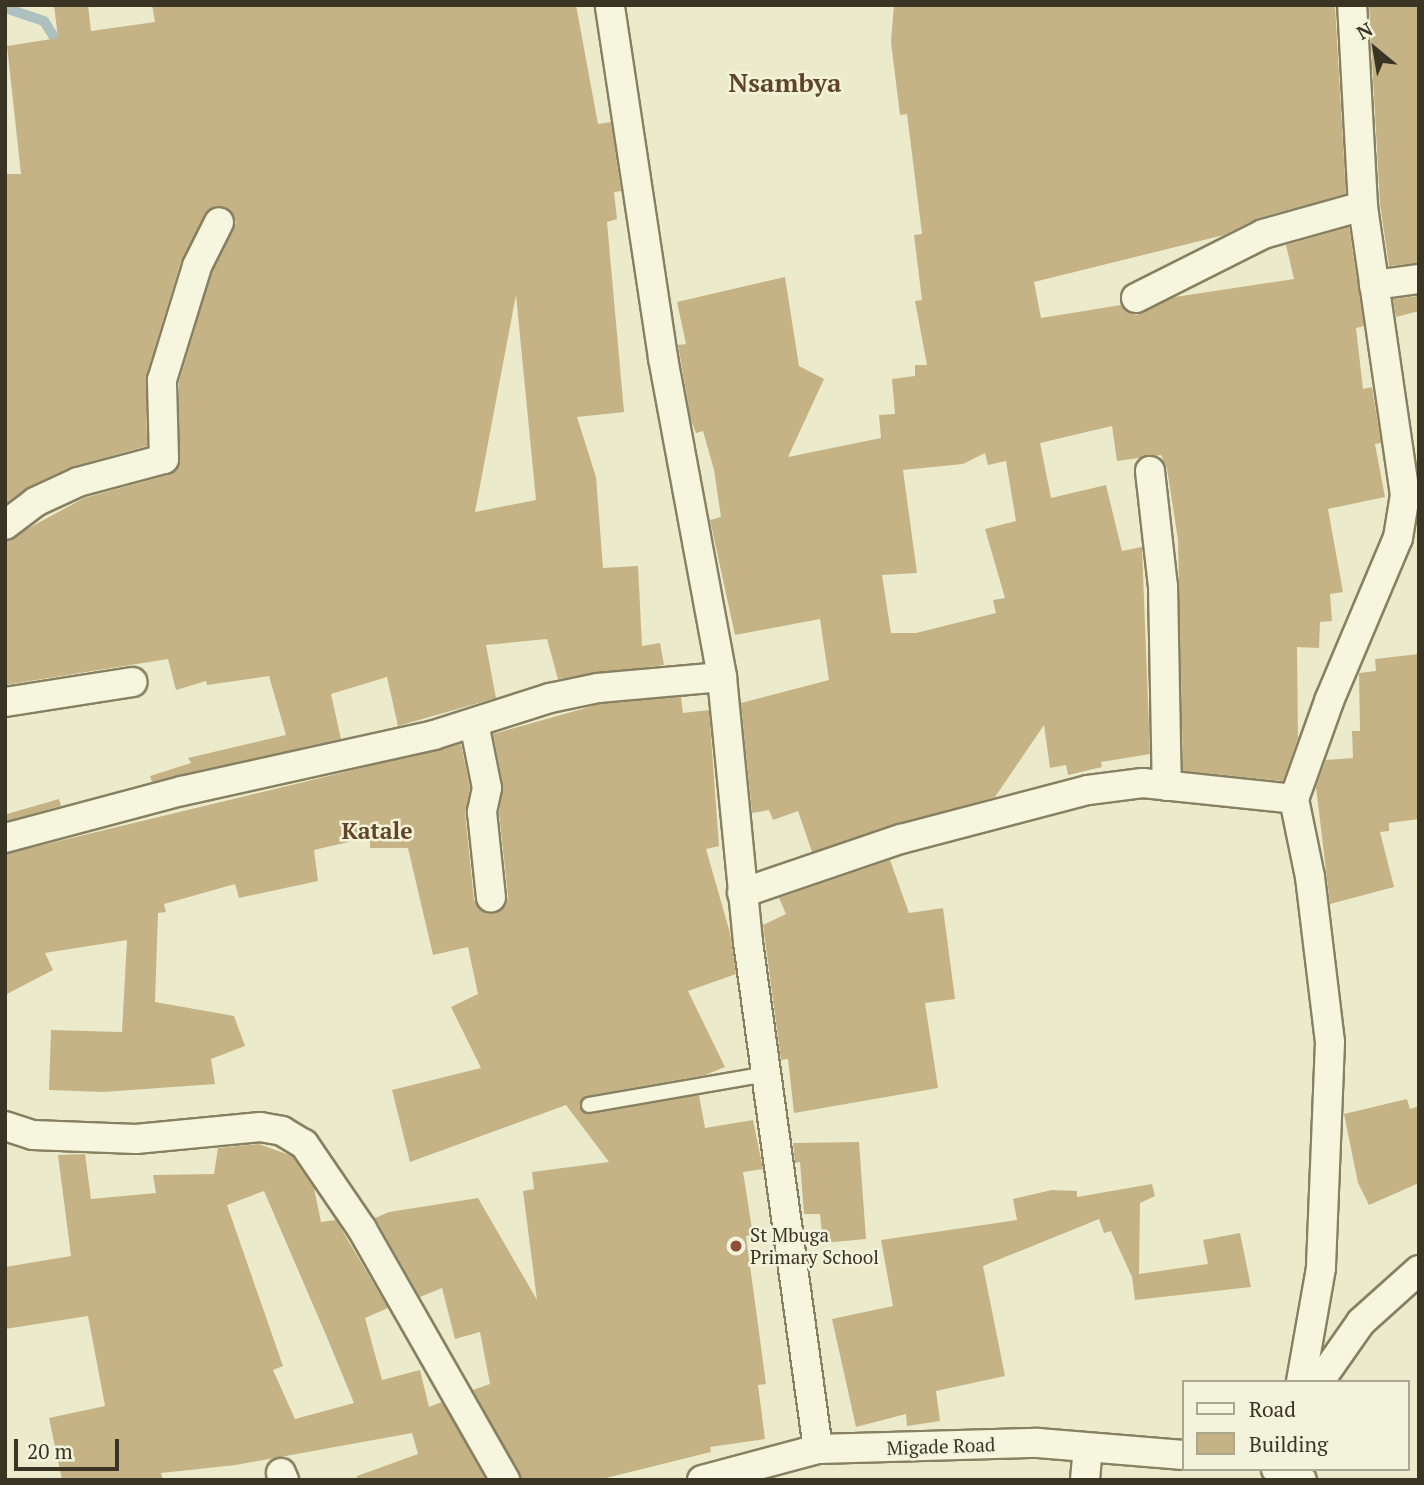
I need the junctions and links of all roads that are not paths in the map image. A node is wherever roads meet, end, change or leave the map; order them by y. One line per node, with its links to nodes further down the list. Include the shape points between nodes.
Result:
1 (1352, 5): 3 (street)
2 (610, 7): 10 (street, via 663,358)
3 (1363, 206): 6 (street); 7 (street, via 1263,234)
4 (219, 222): 9 (street, via 197,266 162,380 164,459 78,482 35,502)
5 (1419, 279): 6 (street)
6 (1374, 285): 15 (street, via 1404,472 1403,512 1398,538 1329,701)
7 (1136, 298)
8 (1150, 471): 14 (street, via 1163,586)
9 (5, 525)
10 (722, 677): 13 (street, via 598,688); 17 (street)
11 (132, 682): 12 (street)
12 (5, 702)
13 (474, 723): 16 (street, via 181,791); 18 (street, via 487,788 482,812)
14 (1167, 786): 15 (street); 17 (street, via 1143,783 1088,790 901,839)
15 (1294, 799): 23 (street, via 1310,877 1330,1042 1321,1268)
16 (5, 838)
17 (743, 893): 19 (street)
18 (491, 898)
19 (766, 1074): 20 (lane); 26 (street)
20 (589, 1105)
21 (5, 1126): 29 (street, via 33,1135 136,1139 260,1127 282,1131 304,1144 362,1229)
22 (1419, 1270): 24 (street, via 1361,1322)
23 (1301, 1380)
24 (1320, 1380)
25 (1088, 1448): 26 (street, Migade Road, via 1038,1443); 27 (street, Migade Road); 31 (street)
26 (818, 1449): 30 (street, Migade Road)
27 (1182, 1455)
28 (1281, 1471): 32 (street)
29 (505, 1480)
30 (702, 1480)
31 (1085, 1480)
32 (1302, 1480)

